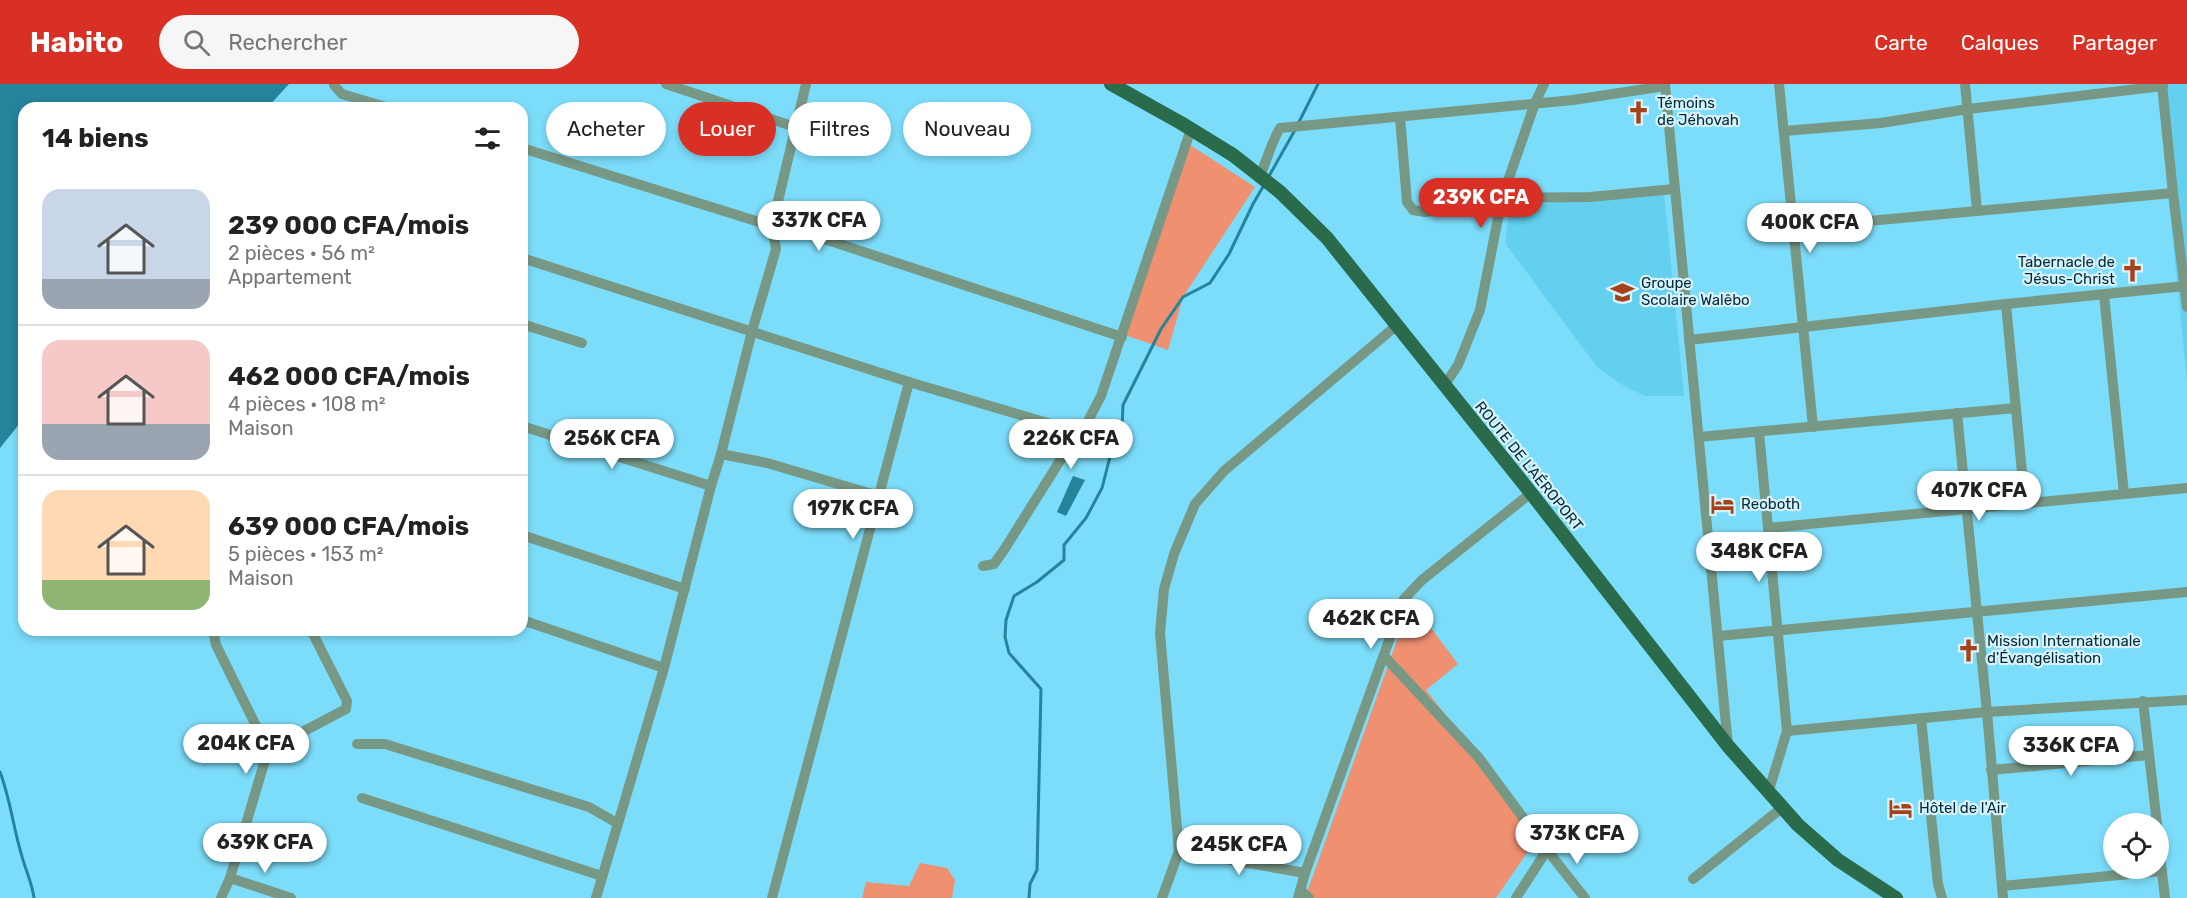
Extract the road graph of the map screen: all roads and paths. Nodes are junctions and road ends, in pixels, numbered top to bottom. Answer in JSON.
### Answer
{"nodes":[{"id":1,"x":666,"y":84,"type":"edge"},
{"id":2,"x":806,"y":84,"type":"edge"},
{"id":3,"x":1111,"y":84,"type":"edge"},
{"id":4,"x":1544,"y":84,"type":"edge"},
{"id":5,"x":1779,"y":84,"type":"edge"},
{"id":6,"x":1965,"y":84,"type":"edge"},
{"id":7,"x":334,"y":85,"type":"edge"},
{"id":8,"x":1665,"y":85,"type":"edge"},
{"id":9,"x":2163,"y":85,"type":"edge"},
{"id":10,"x":369,"y":102,"type":"edge"},
{"id":11,"x":801,"y":102,"type":"edge"},
{"id":12,"x":1535,"y":103,"type":"junction"},
{"id":13,"x":1968,"y":109,"type":"junction"},
{"id":14,"x":1400,"y":117,"type":"junction"},
{"id":15,"x":788,"y":125,"type":"edge"},
{"id":16,"x":1191,"y":129,"type":"junction"},
{"id":17,"x":1784,"y":131,"type":"junction"},
{"id":18,"x":528,"y":150,"type":"edge"},
{"id":19,"x":788,"y":156,"type":"edge"},
{"id":20,"x":1260,"y":176,"type":"junction"},
{"id":21,"x":1675,"y":189,"type":"junction"},
{"id":22,"x":2173,"y":193,"type":"junction"},
{"id":23,"x":1502,"y":198,"type":"junction"},
{"id":24,"x":1977,"y":210,"type":"junction"},
{"id":25,"x":771,"y":226,"type":"junction"},
{"id":26,"x":1793,"y":228,"type":"junction"},
{"id":27,"x":528,"y":260,"type":"edge"},
{"id":28,"x":2185,"y":286,"type":"junction"},
{"id":29,"x":2104,"y":295,"type":"junction"},
{"id":30,"x":2006,"y":304,"type":"junction"},
{"id":31,"x":2187,"y":307,"type":"edge"},
{"id":32,"x":528,"y":326,"type":"edge"},
{"id":33,"x":1396,"y":326,"type":"junction"},
{"id":34,"x":1804,"y":328,"type":"junction"},
{"id":35,"x":752,"y":331,"type":"junction"},
{"id":36,"x":1122,"y":337,"type":"junction"},
{"id":37,"x":1689,"y":340,"type":"junction"},
{"id":38,"x":582,"y":343,"type":"dead end"},
{"id":39,"x":909,"y":382,"type":"junction"},
{"id":40,"x":1444,"y":386,"type":"junction"},
{"id":41,"x":2016,"y":408,"type":"junction"},
{"id":42,"x":1957,"y":413,"type":"junction"},
{"id":43,"x":1813,"y":427,"type":"junction"},
{"id":44,"x":528,"y":428,"type":"edge"},
{"id":45,"x":1078,"y":432,"type":"junction"},
{"id":46,"x":1759,"y":432,"type":"junction"},
{"id":47,"x":1699,"y":438,"type":"junction"},
{"id":48,"x":722,"y":454,"type":"junction"},
{"id":49,"x":711,"y":486,"type":"junction"},
{"id":50,"x":2187,"y":488,"type":"edge"},
{"id":51,"x":1530,"y":492,"type":"junction"},
{"id":52,"x":2124,"y":494,"type":"junction"},
{"id":53,"x":879,"y":496,"type":"junction"},
{"id":54,"x":2025,"y":504,"type":"junction"},
{"id":55,"x":1965,"y":509,"type":"junction"},
{"id":56,"x":1768,"y":528,"type":"junction"},
{"id":57,"x":528,"y":537,"type":"edge"},
{"id":58,"x":983,"y":566,"type":"dead end"},
{"id":59,"x":685,"y":588,"type":"junction"},
{"id":60,"x":2187,"y":592,"type":"edge"},
{"id":61,"x":1975,"y":612,"type":"junction"},
{"id":62,"x":528,"y":622,"type":"edge"},
{"id":63,"x":1778,"y":630,"type":"junction"},
{"id":64,"x":214,"y":636,"type":"edge"},
{"id":65,"x":314,"y":636,"type":"edge"},
{"id":66,"x":1718,"y":636,"type":"junction"},
{"id":67,"x":1384,"y":656,"type":"junction"},
{"id":68,"x":664,"y":668,"type":"junction"},
{"id":69,"x":2187,"y":700,"type":"edge"},
{"id":70,"x":2143,"y":701,"type":"junction"},
{"id":71,"x":1987,"y":712,"type":"junction"},
{"id":72,"x":1920,"y":718,"type":"junction"},
{"id":73,"x":1787,"y":731,"type":"junction"},
{"id":74,"x":357,"y":744,"type":"dead end"},
{"id":75,"x":1728,"y":746,"type":"junction"},
{"id":76,"x":268,"y":750,"type":"junction"},
{"id":77,"x":2149,"y":755,"type":"junction"},
{"id":78,"x":1991,"y":770,"type":"junction"},
{"id":79,"x":1769,"y":790,"type":"junction"},
{"id":80,"x":362,"y":798,"type":"dead end"},
{"id":81,"x":1783,"y":807,"type":"junction"},
{"id":82,"x":2156,"y":813,"type":"edge"},
{"id":83,"x":617,"y":823,"type":"junction"},
{"id":84,"x":1547,"y":850,"type":"junction"},
{"id":85,"x":1179,"y":851,"type":"junction"},
{"id":86,"x":1305,"y":873,"type":"junction"},
{"id":87,"x":602,"y":876,"type":"junction"},
{"id":88,"x":230,"y":878,"type":"junction"},
{"id":89,"x":1692,"y":879,"type":"dead end"},
{"id":90,"x":2103,"y":879,"type":"edge"},
{"id":91,"x":2163,"y":879,"type":"edge"},
{"id":92,"x":2002,"y":892,"type":"edge"},
{"id":93,"x":1299,"y":894,"type":"edge"},
{"id":94,"x":221,"y":898,"type":"edge"},
{"id":95,"x":291,"y":898,"type":"edge"},
{"id":96,"x":596,"y":898,"type":"edge"},
{"id":97,"x":772,"y":898,"type":"edge"},
{"id":98,"x":1162,"y":898,"type":"edge"},
{"id":99,"x":1309,"y":898,"type":"edge"},
{"id":100,"x":1516,"y":898,"type":"edge"},
{"id":101,"x":1585,"y":898,"type":"edge"},
{"id":102,"x":1896,"y":898,"type":"edge"},
{"id":103,"x":1942,"y":898,"type":"edge"},
{"id":104,"x":2165,"y":898,"type":"edge"}],
"edges":[{"from":1,"to":15,"type":"street"},
{"from":2,"to":11,"type":"street"},
{"from":3,"to":16,"type":"main road","name":"ROUTE DE L'AÉROPORT"},
{"from":4,"to":12,"type":"street"},
{"from":5,"to":17,"type":"street"},
{"from":6,"to":13,"type":"street"},
{"from":7,"to":10,"type":"street"},
{"from":8,"to":12,"type":"street"},
{"from":8,"to":21,"type":"street"},
{"from":9,"to":13,"type":"street"},
{"from":9,"to":22,"type":"street"},
{"from":12,"to":14,"type":"street"},
{"from":12,"to":23,"type":"street"},
{"from":13,"to":17,"type":"street"},
{"from":13,"to":24,"type":"street"},
{"from":14,"to":20,"type":"street"},
{"from":14,"to":23,"type":"street"},
{"from":16,"to":20,"type":"main road","name":"ROUTE DE L'AÉROPORT"},
{"from":16,"to":36,"type":"street"},
{"from":17,"to":26,"type":"street"},
{"from":18,"to":25,"type":"street"},
{"from":19,"to":25,"type":"street"},
{"from":20,"to":33,"type":"main road","name":"ROUTE DE L'AÉROPORT"},
{"from":21,"to":23,"type":"street"},
{"from":21,"to":37,"type":"street"},
{"from":22,"to":24,"type":"street"},
{"from":22,"to":28,"type":"street"},
{"from":23,"to":40,"type":"street"},
{"from":24,"to":26,"type":"street"},
{"from":25,"to":35,"type":"street"},
{"from":25,"to":36,"type":"street"},
{"from":26,"to":34,"type":"street"},
{"from":27,"to":35,"type":"street"},
{"from":28,"to":29,"type":"street"},
{"from":28,"to":31,"type":"street"},
{"from":29,"to":30,"type":"street"},
{"from":29,"to":52,"type":"street"},
{"from":30,"to":34,"type":"street"},
{"from":30,"to":41,"type":"street"},
{"from":32,"to":38,"type":"street"},
{"from":33,"to":40,"type":"main road","name":"ROUTE DE L'AÉROPORT"},
{"from":33,"to":85,"type":"street"},
{"from":34,"to":37,"type":"street"},
{"from":34,"to":43,"type":"street"},
{"from":35,"to":39,"type":"street"},
{"from":35,"to":48,"type":"street"},
{"from":36,"to":45,"type":"street"},
{"from":37,"to":47,"type":"street"},
{"from":39,"to":45,"type":"street"},
{"from":39,"to":53,"type":"street"},
{"from":40,"to":51,"type":"main road","name":"ROUTE DE L'AÉROPORT"},
{"from":41,"to":42,"type":"street"},
{"from":41,"to":54,"type":"street"},
{"from":42,"to":43,"type":"street"},
{"from":42,"to":55,"type":"street"},
{"from":43,"to":46,"type":"street"},
{"from":44,"to":49,"type":"street"},
{"from":45,"to":58,"type":"street"},
{"from":46,"to":47,"type":"street"},
{"from":46,"to":56,"type":"street"},
{"from":47,"to":66,"type":"street"},
{"from":48,"to":49,"type":"street"},
{"from":48,"to":53,"type":"street"},
{"from":49,"to":59,"type":"street"},
{"from":50,"to":52,"type":"street"},
{"from":51,"to":67,"type":"street"},
{"from":51,"to":75,"type":"main road","name":"ROUTE DE L'AÉROPORT"},
{"from":52,"to":54,"type":"street"},
{"from":53,"to":97,"type":"street"},
{"from":54,"to":55,"type":"street"},
{"from":55,"to":56,"type":"street"},
{"from":55,"to":61,"type":"street"},
{"from":56,"to":63,"type":"street"},
{"from":57,"to":59,"type":"street"},
{"from":59,"to":68,"type":"street"},
{"from":60,"to":61,"type":"street"},
{"from":61,"to":63,"type":"street"},
{"from":61,"to":71,"type":"street"},
{"from":62,"to":68,"type":"street"},
{"from":63,"to":66,"type":"street"},
{"from":63,"to":73,"type":"street"},
{"from":64,"to":76,"type":"street"},
{"from":65,"to":76,"type":"street"},
{"from":66,"to":75,"type":"street"},
{"from":67,"to":84,"type":"street"},
{"from":67,"to":86,"type":"street"},
{"from":68,"to":83,"type":"street"},
{"from":69,"to":70,"type":"street"},
{"from":70,"to":71,"type":"street"},
{"from":70,"to":77,"type":"street"},
{"from":71,"to":72,"type":"street"},
{"from":71,"to":78,"type":"street"},
{"from":72,"to":73,"type":"street"},
{"from":72,"to":103,"type":"street"},
{"from":73,"to":79,"type":"street"},
{"from":74,"to":83,"type":"street"},
{"from":75,"to":79,"type":"main road","name":"ROUTE DE L'AÉROPORT"},
{"from":76,"to":88,"type":"street"},
{"from":77,"to":78,"type":"street"},
{"from":77,"to":82,"type":"street"},
{"from":78,"to":92,"type":"street"},
{"from":79,"to":81,"type":"main road","name":"ROUTE DE L'AÉROPORT"},
{"from":80,"to":87,"type":"street"},
{"from":81,"to":89,"type":"street"},
{"from":81,"to":102,"type":"main road","name":"ROUTE DE L'AÉROPORT"},
{"from":83,"to":87,"type":"street"},
{"from":84,"to":100,"type":"street"},
{"from":84,"to":101,"type":"street"},
{"from":85,"to":86,"type":"street"},
{"from":85,"to":98,"type":"street"},
{"from":86,"to":93,"type":"street"},
{"from":87,"to":96,"type":"street"},
{"from":88,"to":94,"type":"street"},
{"from":88,"to":95,"type":"street"},
{"from":90,"to":92,"type":"street"},
{"from":91,"to":104,"type":"street"},
{"from":93,"to":99,"type":"street"}]}
